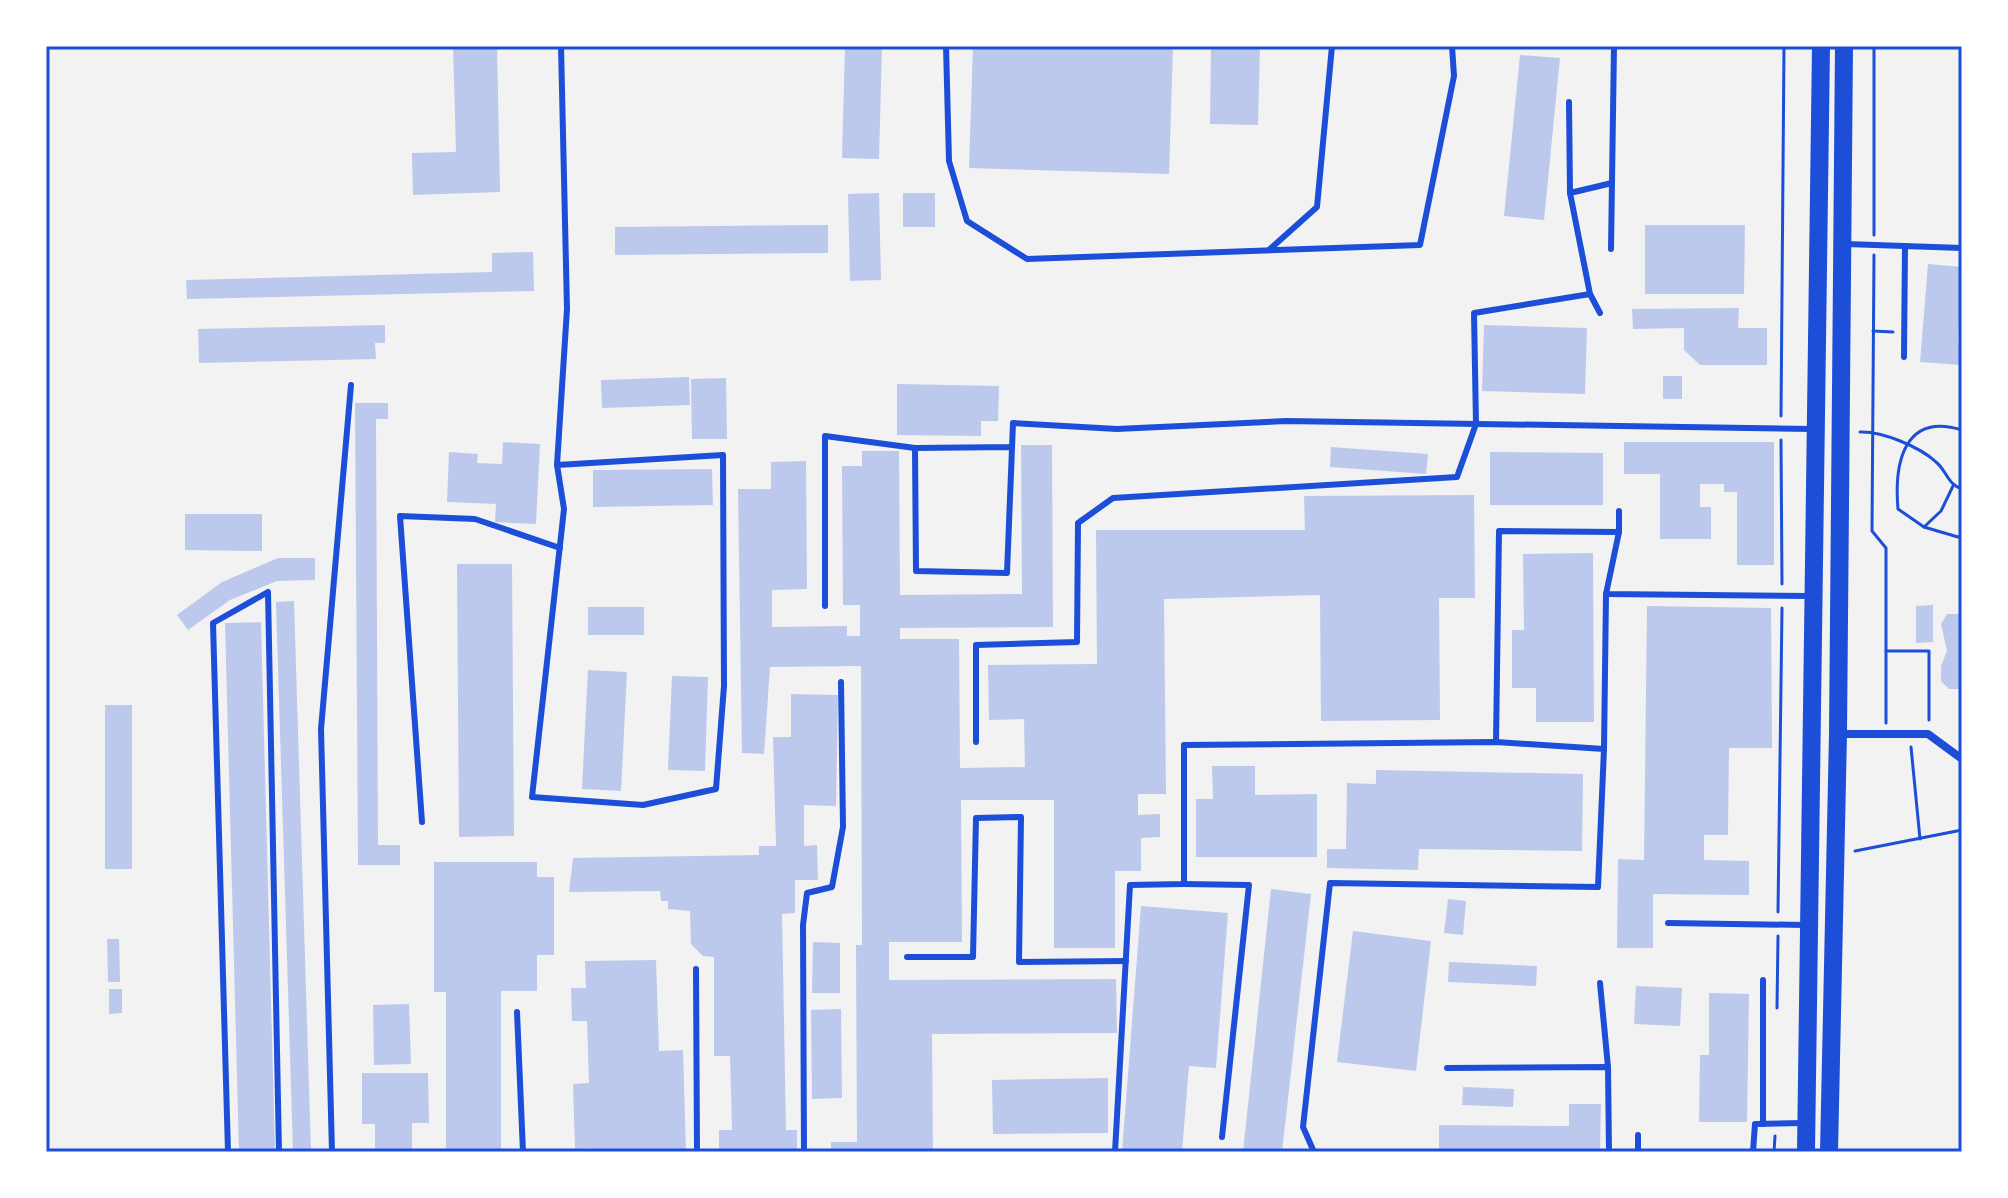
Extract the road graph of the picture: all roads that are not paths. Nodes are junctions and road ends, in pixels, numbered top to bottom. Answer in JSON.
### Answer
{"nodes":[{"id":1,"x":561,"y":46,"type":"edge"},
{"id":2,"x":946,"y":46,"type":"edge"},
{"id":3,"x":1332,"y":46,"type":"edge"},
{"id":4,"x":1452,"y":46,"type":"edge"},
{"id":5,"x":1614,"y":46,"type":"edge"},
{"id":6,"x":1821,"y":46,"type":"edge"},
{"id":7,"x":1844,"y":46,"type":"edge"},
{"id":8,"x":1569,"y":102,"type":"dead end"},
{"id":9,"x":1612,"y":183,"type":"junction"},
{"id":10,"x":1570,"y":193,"type":"junction"},
{"id":11,"x":1842,"y":244,"type":"junction"},
{"id":12,"x":1905,"y":246,"type":"junction"},
{"id":13,"x":1962,"y":248,"type":"edge"},
{"id":14,"x":1270,"y":249,"type":"junction"},
{"id":15,"x":1611,"y":249,"type":"dead end"},
{"id":16,"x":1590,"y":294,"type":"junction"},
{"id":17,"x":1600,"y":313,"type":"dead end"},
{"id":18,"x":1904,"y":357,"type":"dead end"},
{"id":19,"x":351,"y":385,"type":"dead end"},
{"id":20,"x":1476,"y":424,"type":"junction"},
{"id":21,"x":1818,"y":429,"type":"junction"},
{"id":22,"x":1012,"y":447,"type":"junction"},
{"id":23,"x":915,"y":448,"type":"junction"},
{"id":24,"x":557,"y":465,"type":"junction"},
{"id":25,"x":1619,"y":511,"type":"dead end"},
{"id":26,"x":1619,"y":532,"type":"junction"},
{"id":27,"x":560,"y":548,"type":"junction"},
{"id":28,"x":1606,"y":594,"type":"junction"},
{"id":29,"x":1815,"y":596,"type":"junction"},
{"id":30,"x":825,"y":606,"type":"dead end"},
{"id":31,"x":841,"y":682,"type":"dead end"},
{"id":32,"x":1838,"y":734,"type":"junction"},
{"id":33,"x":976,"y":742,"type":"dead end"},
{"id":34,"x":1496,"y":742,"type":"junction"},
{"id":35,"x":1604,"y":749,"type":"junction"},
{"id":36,"x":1962,"y":757,"type":"edge"},
{"id":37,"x":422,"y":822,"type":"dead end"},
{"id":38,"x":1184,"y":884,"type":"junction"},
{"id":39,"x":1668,"y":923,"type":"dead end"},
{"id":40,"x":1810,"y":925,"type":"junction"},
{"id":41,"x":907,"y":957,"type":"dead end"},
{"id":42,"x":1126,"y":961,"type":"junction"},
{"id":43,"x":696,"y":969,"type":"dead end"},
{"id":44,"x":1763,"y":980,"type":"dead end"},
{"id":45,"x":1600,"y":983,"type":"dead end"},
{"id":46,"x":517,"y":1012,"type":"dead end"},
{"id":47,"x":1608,"y":1067,"type":"junction"},
{"id":48,"x":1447,"y":1068,"type":"dead end"},
{"id":49,"x":1807,"y":1123,"type":"junction"},
{"id":50,"x":1763,"y":1124,"type":"junction"},
{"id":51,"x":1638,"y":1135,"type":"dead end"},
{"id":52,"x":1222,"y":1137,"type":"dead end"},
{"id":53,"x":228,"y":1152,"type":"edge"},
{"id":54,"x":279,"y":1152,"type":"edge"},
{"id":55,"x":332,"y":1152,"type":"edge"},
{"id":56,"x":523,"y":1152,"type":"edge"},
{"id":57,"x":697,"y":1152,"type":"edge"},
{"id":58,"x":804,"y":1152,"type":"edge"},
{"id":59,"x":1115,"y":1152,"type":"edge"},
{"id":60,"x":1314,"y":1152,"type":"edge"},
{"id":61,"x":1609,"y":1152,"type":"edge"},
{"id":62,"x":1638,"y":1152,"type":"edge"},
{"id":63,"x":1753,"y":1152,"type":"edge"},
{"id":64,"x":1806,"y":1152,"type":"edge"},
{"id":65,"x":1829,"y":1152,"type":"edge"}],
"edges":[{"from":1,"to":24,"type":"lane"},
{"from":2,"to":14,"type":"lane"},
{"from":3,"to":14,"type":"lane"},
{"from":4,"to":14,"type":"lane"},
{"from":5,"to":9,"type":"lane"},
{"from":6,"to":21,"type":"highway"},
{"from":7,"to":11,"type":"highway"},
{"from":8,"to":10,"type":"lane"},
{"from":9,"to":10,"type":"lane"},
{"from":9,"to":15,"type":"lane"},
{"from":10,"to":16,"type":"lane"},
{"from":11,"to":12,"type":"lane"},
{"from":11,"to":32,"type":"highway"},
{"from":12,"to":13,"type":"lane"},
{"from":12,"to":18,"type":"lane"},
{"from":16,"to":17,"type":"lane"},
{"from":16,"to":20,"type":"lane"},
{"from":19,"to":55,"type":"lane"},
{"from":20,"to":21,"type":"lane"},
{"from":20,"to":22,"type":"lane"},
{"from":20,"to":33,"type":"lane"},
{"from":21,"to":29,"type":"highway"},
{"from":22,"to":23,"type":"lane"},
{"from":22,"to":23,"type":"lane"},
{"from":23,"to":30,"type":"lane"},
{"from":24,"to":27,"type":"lane"},
{"from":24,"to":27,"type":"lane"},
{"from":25,"to":26,"type":"lane"},
{"from":26,"to":28,"type":"lane"},
{"from":26,"to":34,"type":"lane"},
{"from":27,"to":37,"type":"lane"},
{"from":28,"to":29,"type":"lane"},
{"from":28,"to":35,"type":"lane"},
{"from":29,"to":40,"type":"highway"},
{"from":31,"to":58,"type":"lane"},
{"from":32,"to":36,"type":"street"},
{"from":32,"to":65,"type":"highway"},
{"from":34,"to":35,"type":"lane"},
{"from":34,"to":38,"type":"lane"},
{"from":35,"to":60,"type":"lane"},
{"from":38,"to":42,"type":"lane"},
{"from":38,"to":52,"type":"lane"},
{"from":39,"to":40,"type":"lane"},
{"from":40,"to":49,"type":"highway"},
{"from":41,"to":42,"type":"lane"},
{"from":42,"to":59,"type":"lane"},
{"from":43,"to":57,"type":"lane"},
{"from":44,"to":50,"type":"lane"},
{"from":45,"to":47,"type":"lane"},
{"from":46,"to":56,"type":"lane"},
{"from":47,"to":48,"type":"lane"},
{"from":47,"to":61,"type":"lane"},
{"from":49,"to":50,"type":"lane"},
{"from":49,"to":64,"type":"highway"},
{"from":50,"to":63,"type":"lane"},
{"from":51,"to":62,"type":"lane"},
{"from":53,"to":54,"type":"lane"}]}
